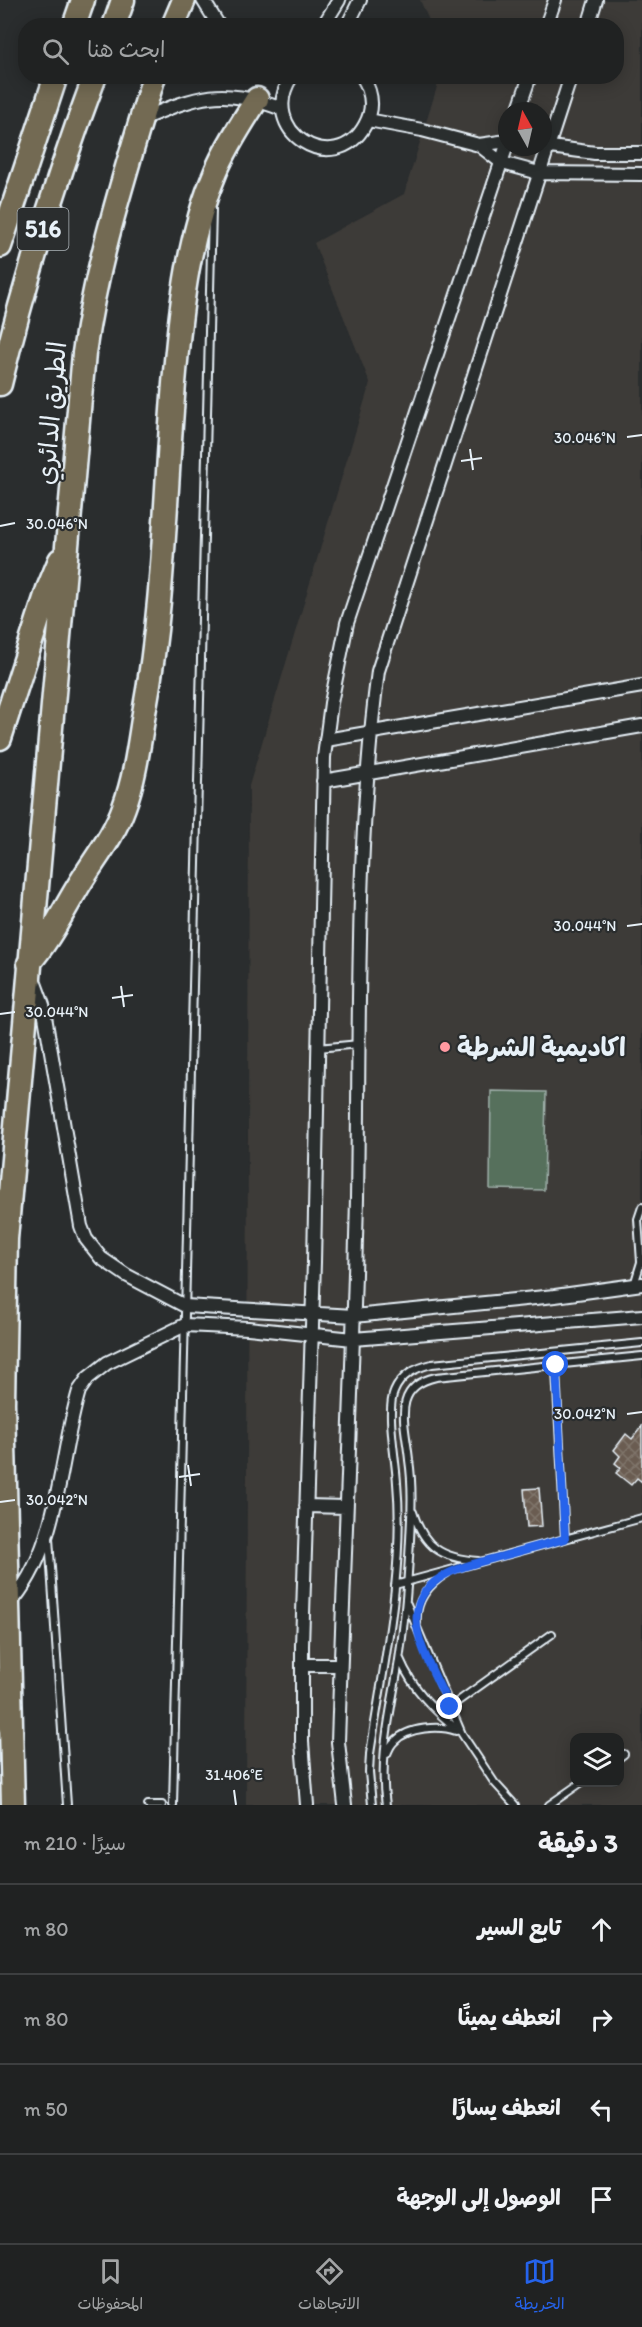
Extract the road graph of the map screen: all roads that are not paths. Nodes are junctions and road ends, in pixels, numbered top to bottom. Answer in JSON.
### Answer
{"nodes":[{"id":1,"x":82,"y":0,"type":"edge"},
{"id":2,"x":123,"y":0,"type":"edge"},
{"id":3,"x":184,"y":0,"type":"edge"},
{"id":4,"x":203,"y":0,"type":"edge"},
{"id":5,"x":339,"y":0,"type":"edge"},
{"id":6,"x":360,"y":0,"type":"edge"},
{"id":7,"x":555,"y":0,"type":"edge"},
{"id":8,"x":596,"y":0,"type":"edge"},
{"id":9,"x":76,"y":18,"type":"edge"},
{"id":10,"x":117,"y":18,"type":"edge"},
{"id":11,"x":176,"y":18,"type":"edge"},
{"id":12,"x":214,"y":18,"type":"edge"},
{"id":13,"x":328,"y":18,"type":"edge"},
{"id":14,"x":351,"y":18,"type":"edge"},
{"id":15,"x":549,"y":18,"type":"edge"},
{"id":16,"x":590,"y":18,"type":"edge"},
{"id":17,"x":53,"y":84,"type":"edge"},
{"id":18,"x":92,"y":84,"type":"edge"},
{"id":19,"x":152,"y":84,"type":"edge"},
{"id":20,"x":288,"y":84,"type":"edge"},
{"id":21,"x":367,"y":84,"type":"edge"},
{"id":22,"x":527,"y":84,"type":"edge"},
{"id":23,"x":568,"y":84,"type":"edge"},
{"id":24,"x":257,"y":99,"type":"junction"},
{"id":25,"x":521,"y":102,"type":"edge"},
{"id":26,"x":282,"y":109,"type":"junction"},
{"id":27,"x":142,"y":119,"type":"junction"},
{"id":28,"x":368,"y":120,"type":"junction"},
{"id":29,"x":552,"y":128,"type":"edge"},
{"id":30,"x":498,"y":144,"type":"edge"},
{"id":31,"x":479,"y":145,"type":"junction"},
{"id":32,"x":552,"y":148,"type":"edge"},
{"id":33,"x":642,"y":153,"type":"edge"},
{"id":34,"x":504,"y":156,"type":"edge"},
{"id":35,"x":543,"y":156,"type":"edge"},
{"id":36,"x":502,"y":163,"type":"junction"},
{"id":37,"x":539,"y":173,"type":"junction"},
{"id":38,"x":642,"y":174,"type":"edge"},
{"id":39,"x":213,"y":178,"type":"junction"},
{"id":40,"x":0,"y":246,"type":"edge"},
{"id":41,"x":0,"y":384,"type":"edge"},
{"id":42,"x":69,"y":537,"type":"junction"},
{"id":43,"x":642,"y":686,"type":"edge"},
{"id":44,"x":642,"y":726,"type":"edge"},
{"id":45,"x":370,"y":734,"type":"junction"},
{"id":46,"x":0,"y":738,"type":"edge"},
{"id":47,"x":326,"y":740,"type":"junction"},
{"id":48,"x":367,"y":775,"type":"junction"},
{"id":49,"x":322,"y":781,"type":"junction"},
{"id":50,"x":29,"y":964,"type":"junction"},
{"id":51,"x":359,"y":1044,"type":"junction"},
{"id":52,"x":318,"y":1048,"type":"junction"},
{"id":53,"x":642,"y":1207,"type":"edge"},
{"id":54,"x":641,"y":1242,"type":"edge"},
{"id":55,"x":638,"y":1285,"type":"edge"},
{"id":56,"x":185,"y":1306,"type":"junction"},
{"id":57,"x":312,"y":1312,"type":"junction"},
{"id":58,"x":354,"y":1316,"type":"junction"},
{"id":59,"x":642,"y":1316,"type":"edge"},
{"id":60,"x":185,"y":1325,"type":"junction"},
{"id":61,"x":311,"y":1334,"type":"junction"},
{"id":62,"x":353,"y":1339,"type":"junction"},
{"id":63,"x":642,"y":1343,"type":"edge"},
{"id":64,"x":555,"y":1352,"type":"junction"},
{"id":65,"x":642,"y":1356,"type":"edge"},
{"id":66,"x":556,"y":1365,"type":"junction"},
{"id":67,"x":411,"y":1505,"type":"junction"},
{"id":68,"x":306,"y":1506,"type":"junction"},
{"id":69,"x":346,"y":1508,"type":"junction"},
{"id":70,"x":642,"y":1518,"type":"edge"},
{"id":71,"x":48,"y":1529,"type":"junction"},
{"id":72,"x":565,"y":1539,"type":"junction"},
{"id":73,"x":484,"y":1561,"type":"junction"},
{"id":74,"x":452,"y":1570,"type":"junction"},
{"id":75,"x":407,"y":1582,"type":"junction"},
{"id":76,"x":395,"y":1585,"type":"junction"},
{"id":77,"x":406,"y":1600,"type":"junction"},
{"id":78,"x":7,"y":1607,"type":"junction"},
{"id":79,"x":417,"y":1629,"type":"junction"},
{"id":80,"x":552,"y":1634,"type":"dead end"},
{"id":81,"x":400,"y":1658,"type":"junction"},
{"id":82,"x":302,"y":1665,"type":"junction"},
{"id":83,"x":340,"y":1665,"type":"junction"},
{"id":84,"x":450,"y":1707,"type":"junction"},
{"id":85,"x":462,"y":1734,"type":"junction"},
{"id":86,"x":385,"y":1760,"type":"junction"},
{"id":87,"x":575,"y":1787,"type":"edge"},
{"id":88,"x":13,"y":1805,"type":"edge"},
{"id":89,"x":67,"y":1805,"type":"edge"},
{"id":90,"x":148,"y":1805,"type":"edge"},
{"id":91,"x":162,"y":1805,"type":"edge"},
{"id":92,"x":173,"y":1805,"type":"edge"},
{"id":93,"x":307,"y":1805,"type":"edge"},
{"id":94,"x":345,"y":1805,"type":"edge"},
{"id":95,"x":372,"y":1805,"type":"edge"},
{"id":96,"x":386,"y":1805,"type":"edge"},
{"id":97,"x":515,"y":1805,"type":"edge"},
{"id":98,"x":549,"y":1805,"type":"edge"}],
"edges":[{"from":1,"to":9,"type":"highway"},
{"from":2,"to":10,"type":"highway"},
{"from":3,"to":11,"type":"highway"},
{"from":4,"to":12,"type":"street"},
{"from":5,"to":13,"type":"street"},
{"from":6,"to":14,"type":"street"},
{"from":7,"to":15,"type":"street"},
{"from":8,"to":16,"type":"street"},
{"from":17,"to":40,"type":"highway","number":"516"},
{"from":18,"to":41,"type":"highway","name":"الطريق الدائري","number":"516"},
{"from":19,"to":27,"type":"highway","name":"الطريق الدائري","number":"516"},
{"from":20,"to":26,"type":"street"},
{"from":21,"to":28,"type":"street"},
{"from":22,"to":25,"type":"street"},
{"from":23,"to":29,"type":"street"},
{"from":24,"to":26,"type":"street"},
{"from":24,"to":27,"type":"street"},
{"from":24,"to":39,"type":"highway"},
{"from":26,"to":28,"type":"street"},
{"from":27,"to":42,"type":"highway","name":"الطريق الدائري","number":"516"},
{"from":28,"to":31,"type":"street"},
{"from":30,"to":31,"type":"street"},
{"from":31,"to":36,"type":"street"},
{"from":32,"to":33,"type":"street"},
{"from":34,"to":36,"type":"street"},
{"from":35,"to":37,"type":"street"},
{"from":36,"to":37,"type":"street"},
{"from":36,"to":47,"type":"street"},
{"from":37,"to":38,"type":"street"},
{"from":37,"to":45,"type":"street"},
{"from":39,"to":50,"type":"highway"},
{"from":39,"to":56,"type":"lane"},
{"from":42,"to":46,"type":"highway","number":"516"},
{"from":42,"to":50,"type":"highway","name":"الطريق الدائري","number":"516"},
{"from":43,"to":45,"type":"street"},
{"from":44,"to":48,"type":"street"},
{"from":45,"to":47,"type":"street"},
{"from":45,"to":48,"type":"street"},
{"from":47,"to":49,"type":"street"},
{"from":48,"to":49,"type":"street"},
{"from":48,"to":51,"type":"street"},
{"from":49,"to":52,"type":"street"},
{"from":50,"to":56,"type":"street"},
{"from":50,"to":78,"type":"highway","name":"الطريق الدائري","number":"516"},
{"from":51,"to":52,"type":"lane"},
{"from":51,"to":58,"type":"street"},
{"from":52,"to":57,"type":"street"},
{"from":53,"to":54,"type":"lane"},
{"from":54,"to":55,"type":"lane"},
{"from":55,"to":58,"type":"street"},
{"from":56,"to":57,"type":"street"},
{"from":56,"to":60,"type":"lane"},
{"from":57,"to":58,"type":"street"},
{"from":57,"to":61,"type":"street"},
{"from":58,"to":62,"type":"street"},
{"from":59,"to":62,"type":"street"},
{"from":60,"to":61,"type":"street"},
{"from":60,"to":71,"type":"street"},
{"from":60,"to":92,"type":"lane"},
{"from":61,"to":62,"type":"street"},
{"from":61,"to":68,"type":"street"},
{"from":62,"to":69,"type":"street"},
{"from":63,"to":64,"type":"lane"},
{"from":64,"to":66,"type":"lane"},
{"from":64,"to":76,"type":"lane"},
{"from":65,"to":66,"type":"lane"},
{"from":66,"to":67,"type":"lane"},
{"from":66,"to":72,"type":"lane"},
{"from":67,"to":73,"type":"lane"},
{"from":67,"to":75,"type":"lane"},
{"from":68,"to":69,"type":"street"},
{"from":68,"to":82,"type":"street"},
{"from":69,"to":83,"type":"street"},
{"from":70,"to":72,"type":"lane"},
{"from":71,"to":78,"type":"street"},
{"from":71,"to":89,"type":"lane"},
{"from":72,"to":73,"type":"lane"},
{"from":73,"to":74,"type":"lane"},
{"from":74,"to":75,"type":"lane"},
{"from":74,"to":79,"type":"lane"},
{"from":75,"to":76,"type":"lane"},
{"from":75,"to":77,"type":"lane"},
{"from":76,"to":95,"type":"lane"},
{"from":77,"to":79,"type":"lane"},
{"from":77,"to":81,"type":"lane"},
{"from":78,"to":88,"type":"highway","name":"الطريق الدائري","number":"516"},
{"from":79,"to":84,"type":"lane"},
{"from":80,"to":84,"type":"lane"},
{"from":81,"to":85,"type":"lane"},
{"from":81,"to":86,"type":"lane"},
{"from":82,"to":83,"type":"street"},
{"from":82,"to":93,"type":"street"},
{"from":83,"to":94,"type":"street"},
{"from":84,"to":85,"type":"lane"},
{"from":85,"to":86,"type":"lane"},
{"from":85,"to":97,"type":"lane"},
{"from":86,"to":96,"type":"lane"},
{"from":87,"to":98,"type":"lane"},
{"from":90,"to":91,"type":"lane"}]}
